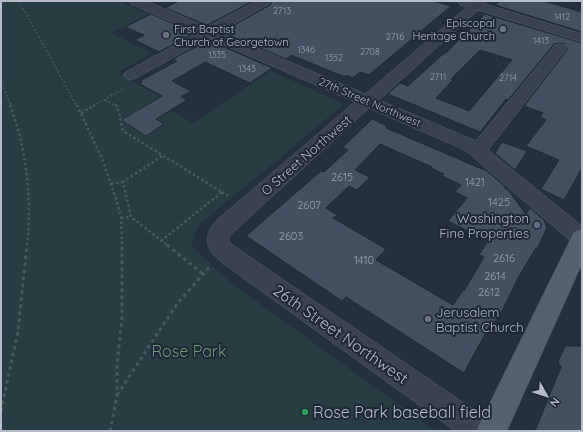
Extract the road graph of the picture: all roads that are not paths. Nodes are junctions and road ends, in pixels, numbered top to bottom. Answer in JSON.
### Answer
{"nodes":[{"id":1,"x":135,"y":1,"type":"edge"},
{"id":2,"x":266,"y":1,"type":"edge"},
{"id":3,"x":472,"y":3,"type":"edge"},
{"id":4,"x":209,"y":32,"type":"junction"},
{"id":5,"x":582,"y":38,"type":"edge"},
{"id":6,"x":560,"y":48,"type":"dead end"},
{"id":7,"x":130,"y":81,"type":"road end"},
{"id":8,"x":368,"y":101,"type":"junction"},
{"id":9,"x":478,"y":151,"type":"junction"},
{"id":10,"x":221,"y":230,"type":"joint"},
{"id":11,"x":582,"y":238,"type":"edge"},
{"id":12,"x":480,"y":431,"type":"edge"},
{"id":13,"x":491,"y":431,"type":"edge"}],
"edges":[{"from":1,"to":4,"type":"street","name":"27th Street Northwest"},
{"from":2,"to":4,"type":"street"},
{"from":3,"to":5,"type":"street"},
{"from":3,"to":8,"type":"street","name":"O Street Northwest"},
{"from":4,"to":7,"type":"street"},
{"from":4,"to":8,"type":"street","name":"27th Street Northwest"},
{"from":6,"to":9,"type":"street"},
{"from":8,"to":9,"type":"street","name":"27th Street Northwest"},
{"from":8,"to":10,"type":"street","name":"O Street Northwest"},
{"from":9,"to":11,"type":"street","name":"27th Street Northwest"},
{"from":10,"to":12,"type":"street","name":"26th Street Northwest"},
{"from":11,"to":13,"type":"main road"}]}
